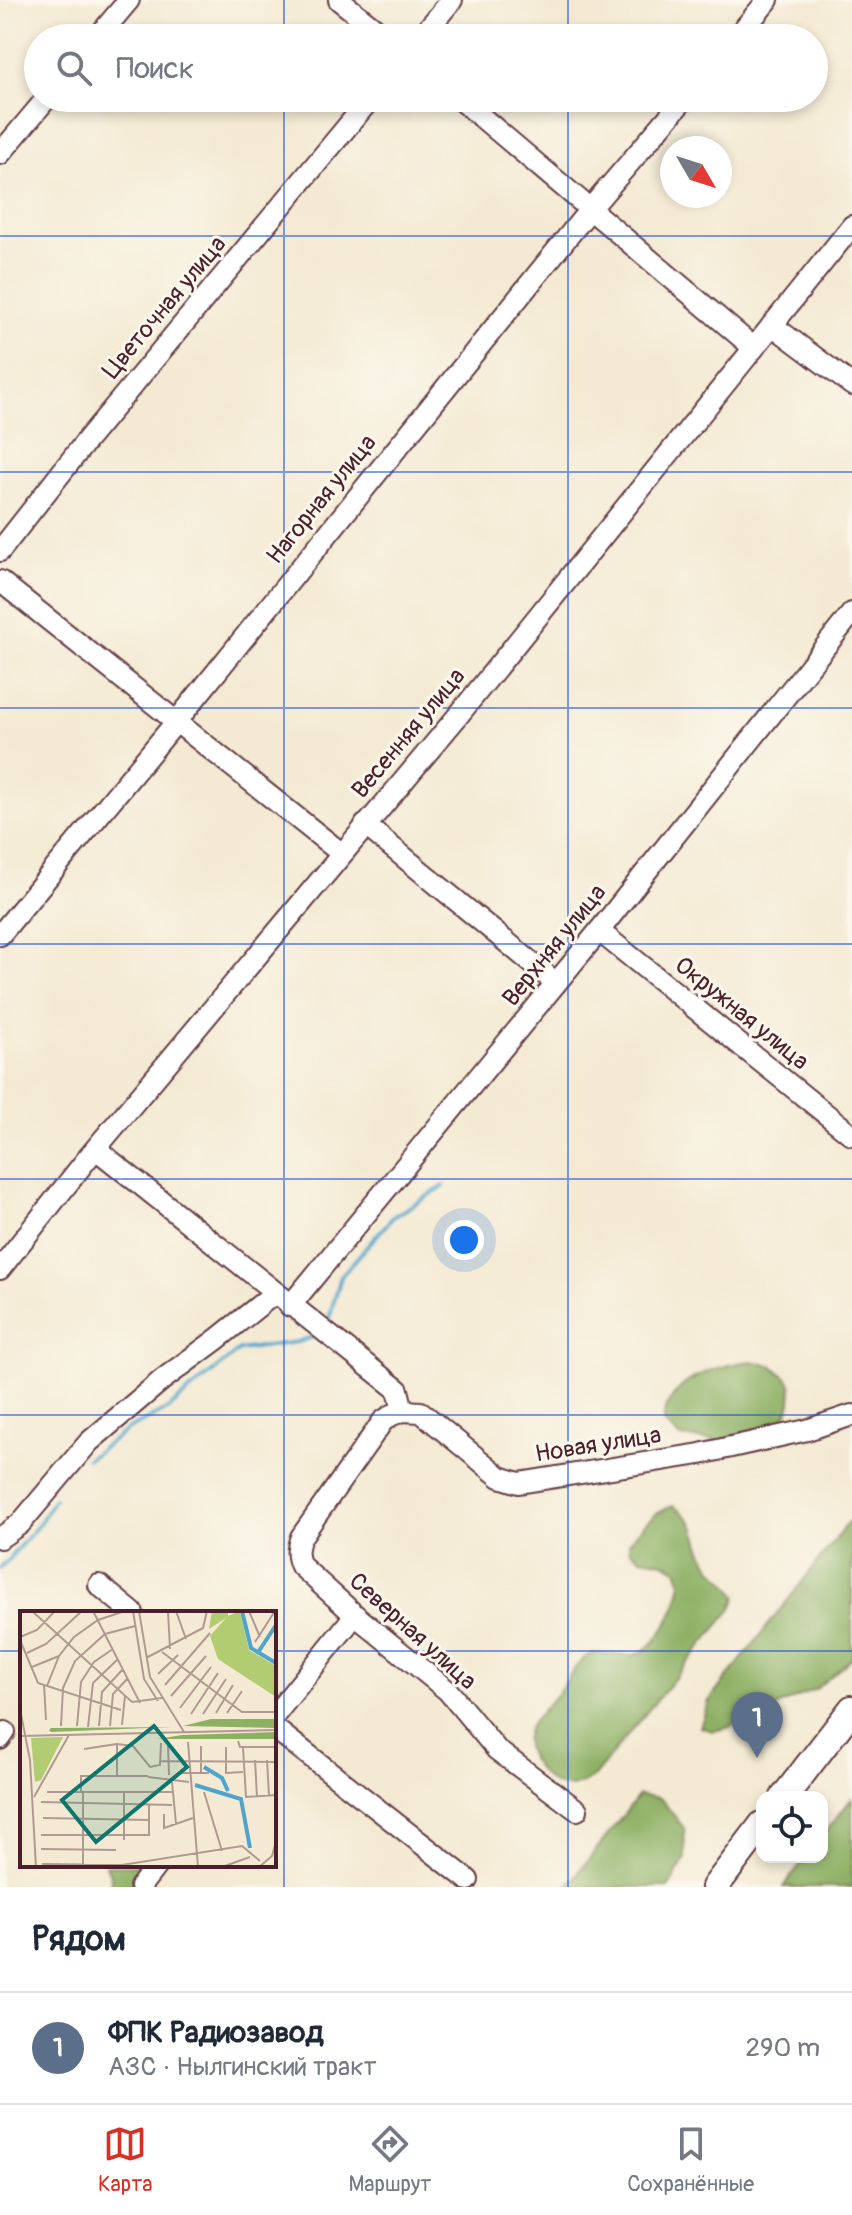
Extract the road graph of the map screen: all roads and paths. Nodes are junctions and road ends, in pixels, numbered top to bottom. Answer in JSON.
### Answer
{"nodes":[{"id":1,"x":129,"y":0,"type":"edge"},
{"id":2,"x":339,"y":0,"type":"edge"},
{"id":3,"x":452,"y":0,"type":"edge"},
{"id":4,"x":768,"y":0,"type":"edge"},
{"id":5,"x":109,"y":24,"type":"edge"},
{"id":6,"x":369,"y":24,"type":"edge"},
{"id":7,"x":432,"y":24,"type":"edge"},
{"id":8,"x":748,"y":24,"type":"edge"},
{"id":9,"x":35,"y":112,"type":"edge"},
{"id":10,"x":359,"y":112,"type":"edge"},
{"id":11,"x":476,"y":112,"type":"edge"},
{"id":12,"x":673,"y":112,"type":"edge"},
{"id":13,"x":0,"y":154,"type":"edge"},
{"id":14,"x":591,"y":208,"type":"junction"},
{"id":15,"x":852,"y":226,"type":"edge"},
{"id":16,"x":772,"y":325,"type":"junction"},
{"id":17,"x":754,"y":348,"type":"junction"},
{"id":18,"x":852,"y":385,"type":"edge"},
{"id":19,"x":0,"y":551,"type":"edge"},
{"id":20,"x":0,"y":581,"type":"edge"},
{"id":21,"x":852,"y":613,"type":"edge"},
{"id":22,"x":176,"y":722,"type":"junction"},
{"id":23,"x":365,"y":825,"type":"junction"},
{"id":24,"x":341,"y":853,"type":"junction"},
{"id":25,"x":599,"y":931,"type":"junction"},
{"id":26,"x":0,"y":935,"type":"edge"},
{"id":27,"x":556,"y":983,"type":"junction"},
{"id":28,"x":852,"y":1135,"type":"edge"},
{"id":29,"x":96,"y":1149,"type":"junction"},
{"id":30,"x":0,"y":1269,"type":"edge"},
{"id":31,"x":282,"y":1299,"type":"junction"},
{"id":32,"x":403,"y":1411,"type":"junction"},
{"id":33,"x":852,"y":1415,"type":"edge"},
{"id":34,"x":0,"y":1538,"type":"edge"},
{"id":35,"x":99,"y":1585,"type":"dead end"},
{"id":36,"x":131,"y":1611,"type":"edge"},
{"id":37,"x":355,"y":1615,"type":"junction"},
{"id":38,"x":852,"y":1709,"type":"edge"},
{"id":39,"x":276,"y":1714,"type":"edge"},
{"id":40,"x":276,"y":1730,"type":"edge"},
{"id":41,"x":789,"y":1791,"type":"edge"},
{"id":42,"x":577,"y":1810,"type":"dead end"},
{"id":43,"x":756,"y":1833,"type":"edge"},
{"id":44,"x":155,"y":1867,"type":"edge"},
{"id":45,"x":468,"y":1880,"type":"dead end"},
{"id":46,"x":140,"y":1887,"type":"edge"},
{"id":47,"x":715,"y":1887,"type":"edge"}],
"edges":[{"from":1,"to":5,"type":"street"},
{"from":2,"to":6,"type":"street"},
{"from":3,"to":7,"type":"street"},
{"from":4,"to":8,"type":"street"},
{"from":9,"to":13,"type":"street"},
{"from":10,"to":19,"type":"street","name":"Цветочная улица"},
{"from":11,"to":14,"type":"street"},
{"from":12,"to":14,"type":"street","name":"Нагорная улица"},
{"from":14,"to":17,"type":"street"},
{"from":14,"to":22,"type":"street","name":"Нагорная улица"},
{"from":15,"to":16,"type":"street","name":"Весенняя улица"},
{"from":16,"to":17,"type":"street","name":"Весенняя улица"},
{"from":16,"to":18,"type":"street"},
{"from":17,"to":23,"type":"street","name":"Весенняя улица"},
{"from":20,"to":22,"type":"street"},
{"from":21,"to":25,"type":"street","name":"Верхняя улица"},
{"from":22,"to":24,"type":"street"},
{"from":22,"to":26,"type":"street","name":"Нагорная улица"},
{"from":23,"to":24,"type":"street","name":"Весенняя улица"},
{"from":23,"to":27,"type":"street"},
{"from":24,"to":29,"type":"street","name":"Весенняя улица"},
{"from":25,"to":27,"type":"street","name":"Верхняя улица"},
{"from":25,"to":28,"type":"street","name":"Окружная улица"},
{"from":27,"to":31,"type":"street","name":"Верхняя улица"},
{"from":29,"to":30,"type":"street","name":"Весенняя улица"},
{"from":29,"to":31,"type":"street"},
{"from":31,"to":32,"type":"street"},
{"from":31,"to":34,"type":"street","name":"Верхняя улица"},
{"from":32,"to":33,"type":"street","name":"Новая улица"},
{"from":32,"to":37,"type":"street","name":"Северная улица"},
{"from":35,"to":36,"type":"street"},
{"from":37,"to":39,"type":"street"},
{"from":37,"to":42,"type":"street","name":"Северная улица"},
{"from":38,"to":41,"type":"main road"},
{"from":40,"to":45,"type":"street"},
{"from":43,"to":47,"type":"main road"},
{"from":44,"to":46,"type":"street"}]}
